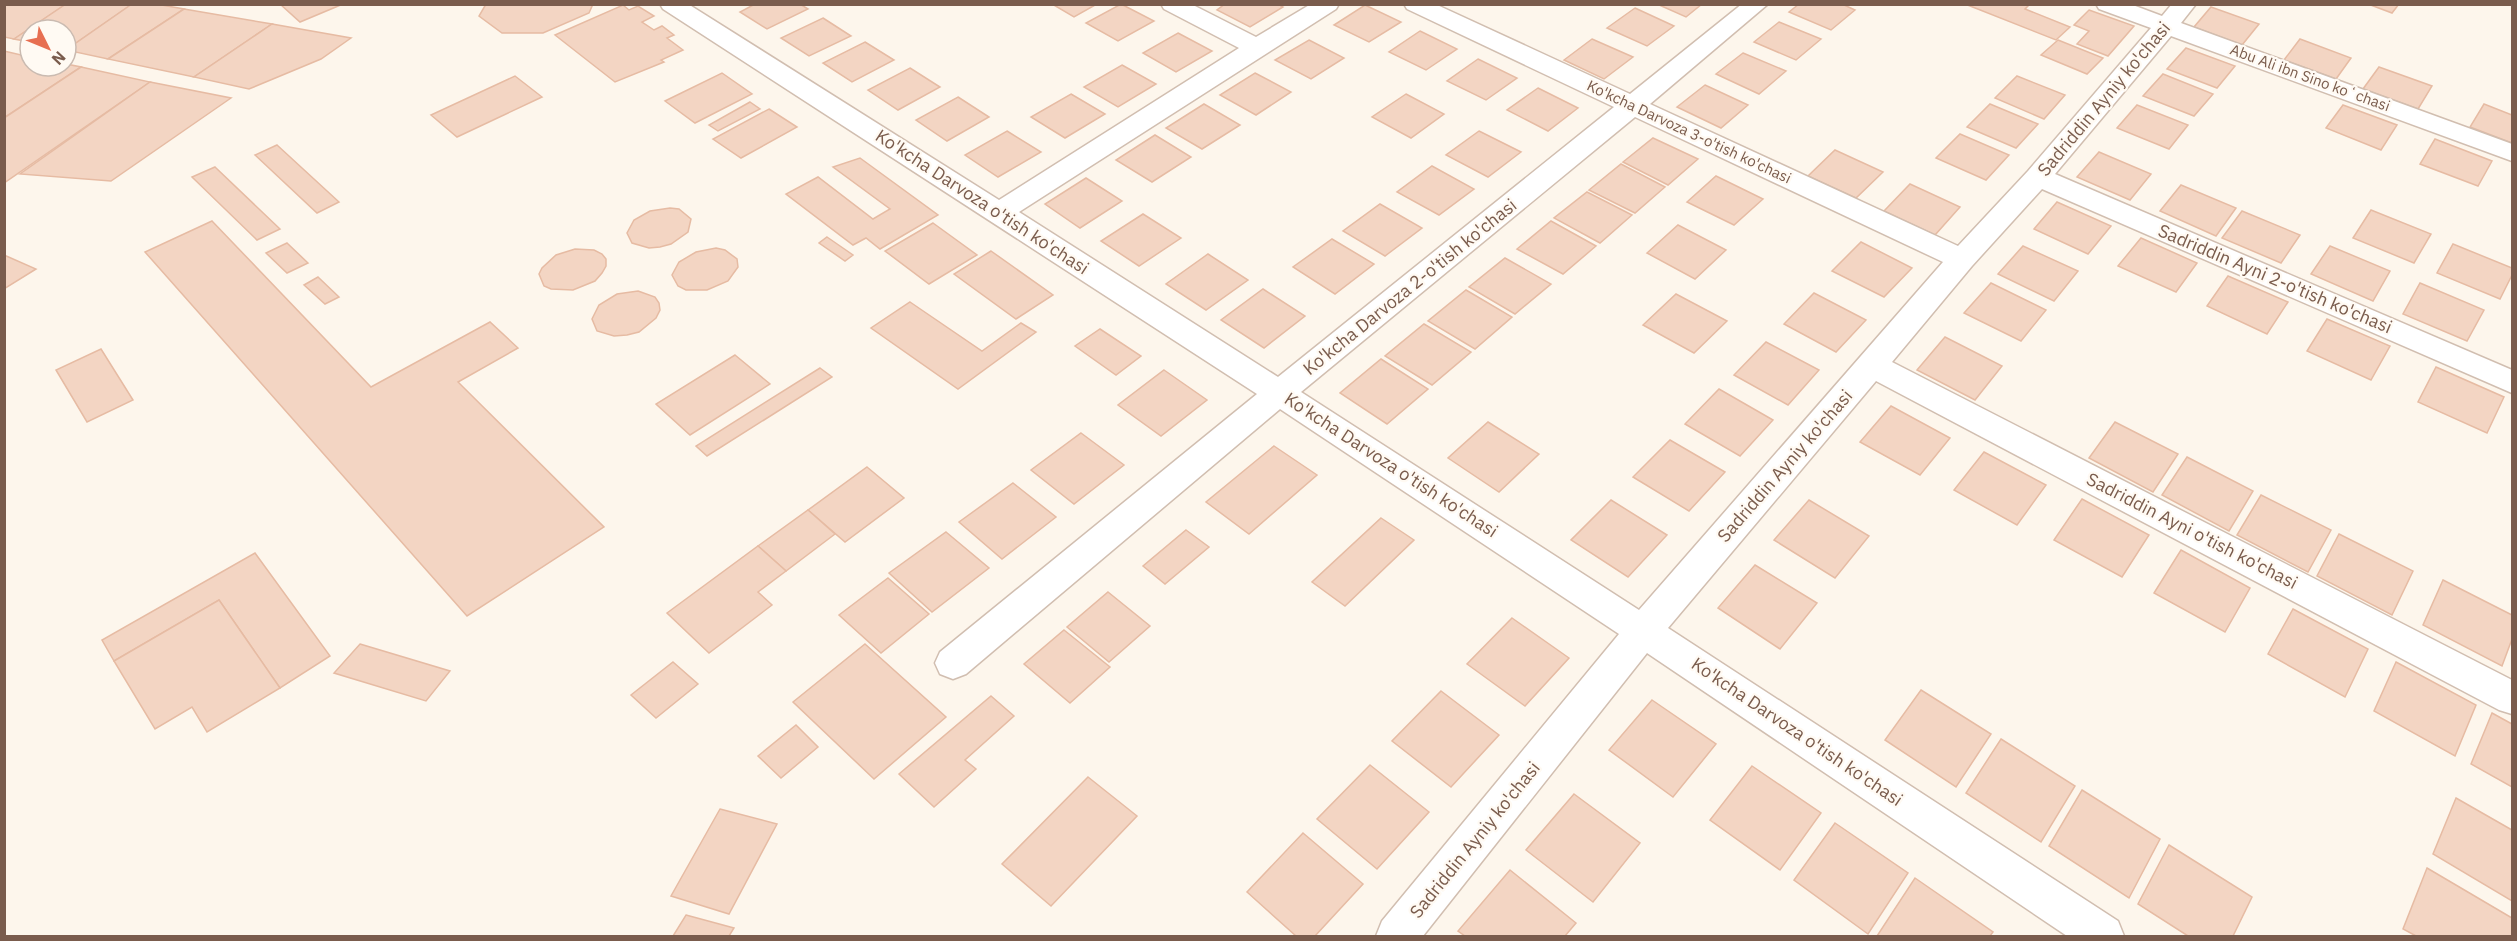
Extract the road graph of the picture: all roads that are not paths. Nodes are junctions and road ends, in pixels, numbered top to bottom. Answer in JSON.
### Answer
{"nodes":[{"id":1,"x":671,"y":4,"type":"edge"},
{"id":2,"x":1172,"y":4,"type":"edge"},
{"id":3,"x":1328,"y":4,"type":"edge"},
{"id":4,"x":1415,"y":4,"type":"edge"},
{"id":5,"x":1757,"y":4,"type":"edge"},
{"id":6,"x":2107,"y":4,"type":"edge"},
{"id":7,"x":2175,"y":15,"type":"edge"},
{"id":8,"x":1257,"y":47,"type":"junction"},
{"id":9,"x":1632,"y":106,"type":"junction"},
{"id":10,"x":2512,"y":153,"type":"edge"},
{"id":11,"x":2038,"y":177,"type":"junction"},
{"id":12,"x":998,"y":213,"type":"junction"},
{"id":13,"x":1962,"y":259,"type":"junction"},
{"id":14,"x":1872,"y":364,"type":"junction"},
{"id":15,"x":2512,"y":382,"type":"edge"},
{"id":16,"x":1280,"y":392,"type":"junction"},
{"id":17,"x":1644,"y":630,"type":"junction"},
{"id":18,"x":953,"y":663,"type":"dead end"},
{"id":19,"x":2512,"y":698,"type":"edge"},
{"id":20,"x":1397,"y":936,"type":"edge"},
{"id":21,"x":2103,"y":936,"type":"edge"}],
"edges":[{"from":1,"to":12,"type":"street","name":"Ko'kcha Darvoza o'tish ko'chasi"},
{"from":2,"to":8,"type":"street"},
{"from":3,"to":8,"type":"street"},
{"from":4,"to":9,"type":"street","name":"Ko'kcha Darvoza 3-o'tish ko'chasi"},
{"from":5,"to":9,"type":"street","name":"Ko'kcha Darvoza 2-o'tish ko'chasi"},
{"from":6,"to":7,"type":"street","name":"Abu Ali ibn Sino koʻchasi"},
{"from":7,"to":10,"type":"street","name":"Abu Ali ibn Sino koʻchasi"},
{"from":7,"to":11,"type":"street","name":"Sadriddin Ayniy ko'chasi"},
{"from":8,"to":12,"type":"street"},
{"from":9,"to":13,"type":"street","name":"Ko'kcha Darvoza 3-o'tish ko'chasi"},
{"from":9,"to":16,"type":"street","name":"Ko'kcha Darvoza 2-o'tish ko'chasi"},
{"from":11,"to":13,"type":"street","name":"Sadriddin Ayniy ko'chasi"},
{"from":11,"to":15,"type":"street","name":"Sadriddin Ayni 2-o'tish ko'chasi"},
{"from":12,"to":16,"type":"street","name":"Ko'kcha Darvoza o'tish ko'chasi"},
{"from":13,"to":14,"type":"street","name":"Sadriddin Ayniy ko'chasi"},
{"from":14,"to":17,"type":"street","name":"Sadriddin Ayniy ko'chasi"},
{"from":14,"to":19,"type":"street","name":"Sadriddin Ayni o'tish ko'chasi"},
{"from":16,"to":17,"type":"street","name":"Ko'kcha Darvoza o'tish ko'chasi"},
{"from":16,"to":18,"type":"street","name":"Ko'kcha Darvoza 2-o'tish ko'chasi"},
{"from":17,"to":20,"type":"street","name":"Sadriddin Ayniy ko'chasi"},
{"from":17,"to":21,"type":"street","name":"Ko'kcha Darvoza o'tish ko'chasi"}]}
